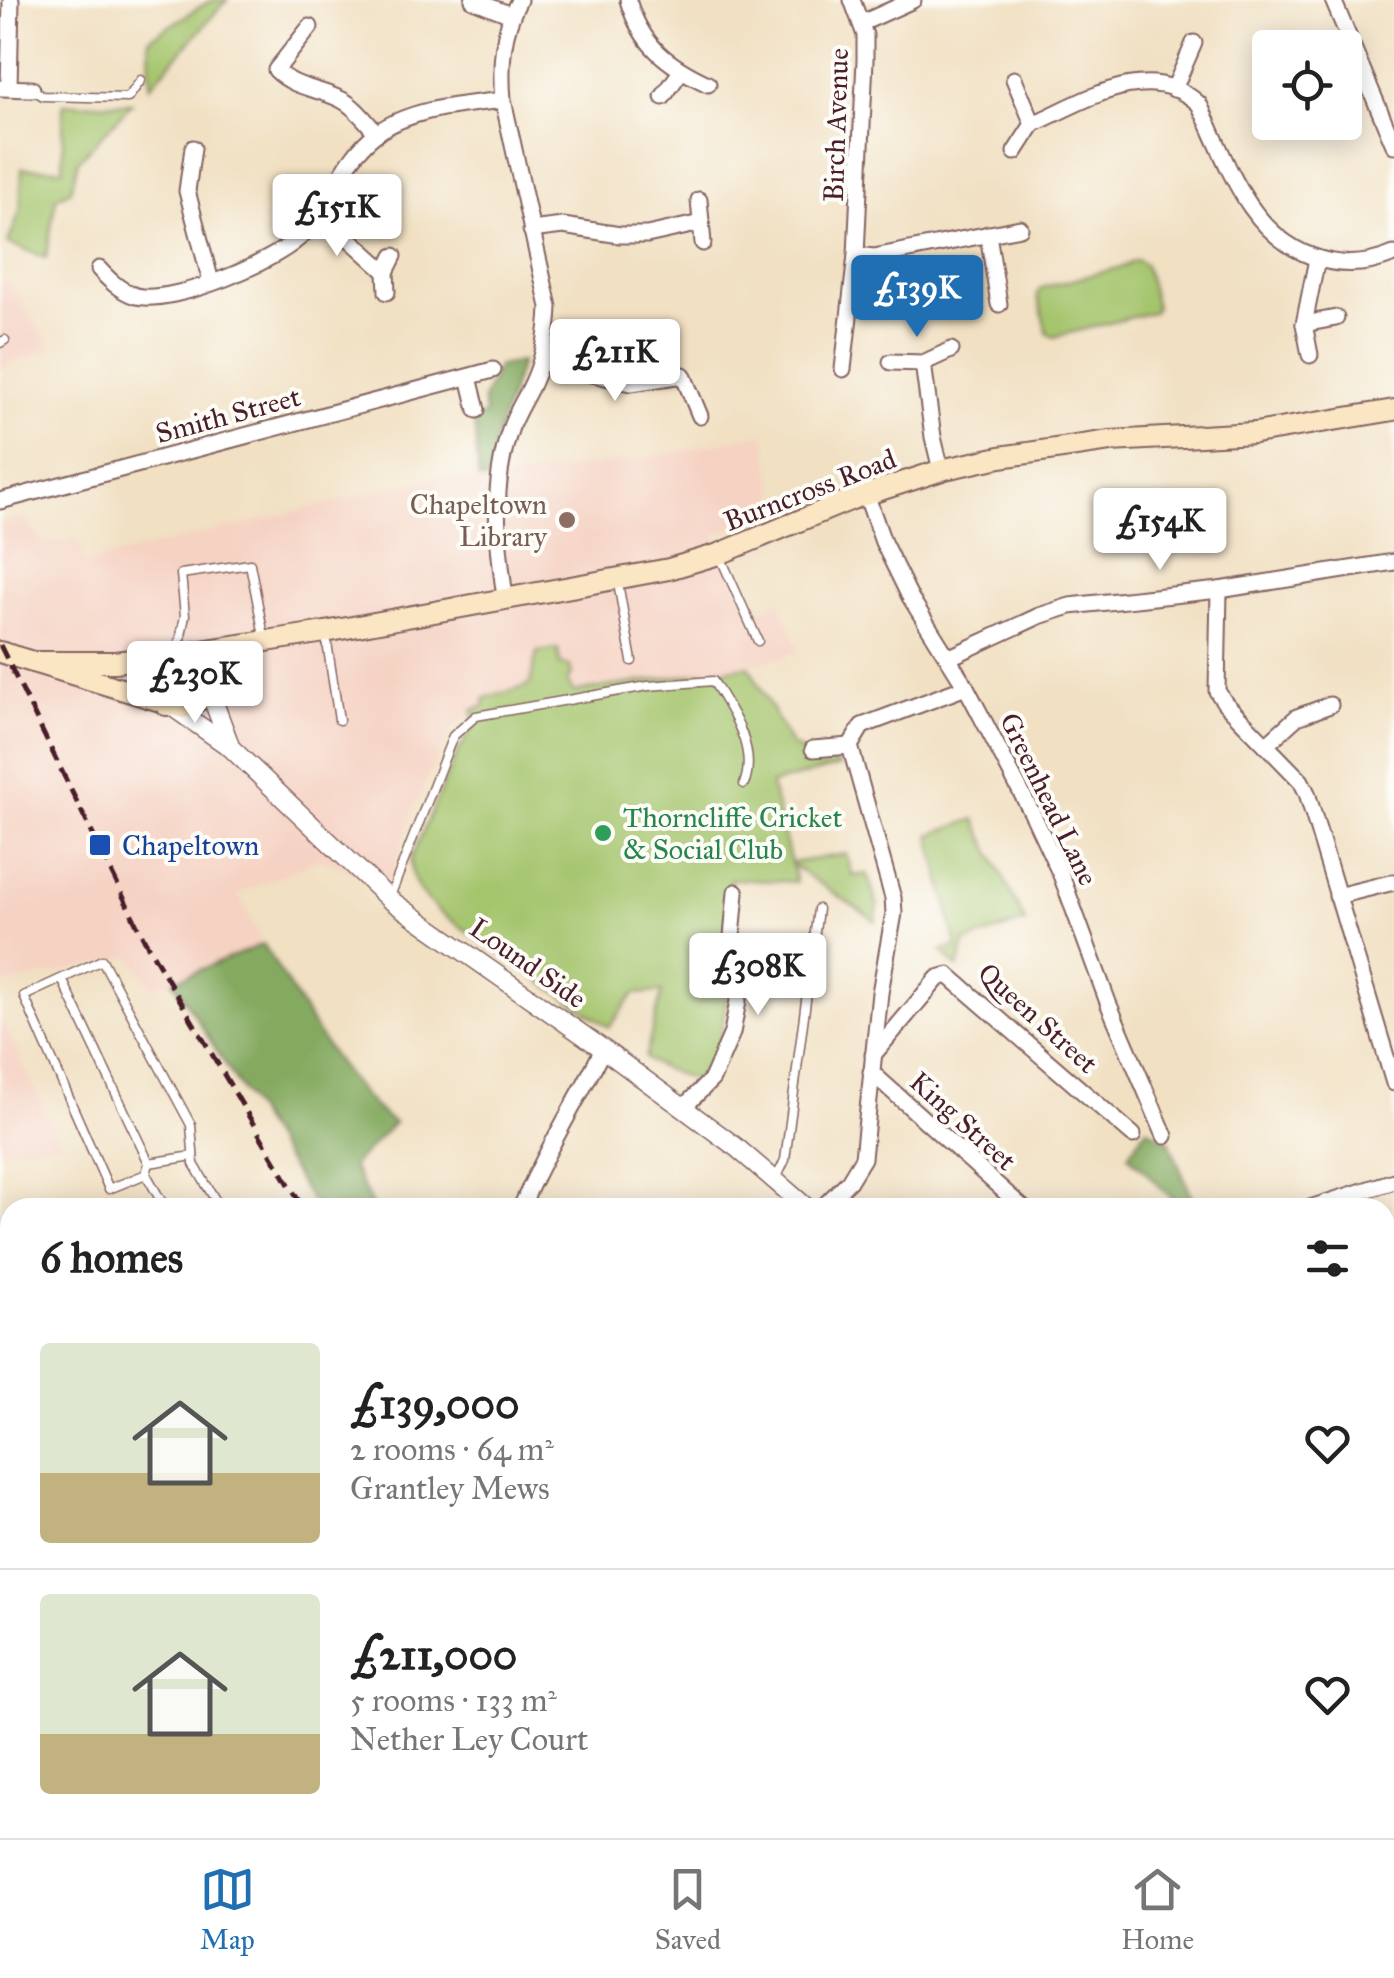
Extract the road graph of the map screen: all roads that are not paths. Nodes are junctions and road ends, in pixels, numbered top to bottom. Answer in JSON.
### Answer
{"nodes":[{"id":1,"x":10,"y":0,"type":"edge"},
{"id":2,"x":473,"y":0,"type":"edge"},
{"id":3,"x":628,"y":0,"type":"edge"},
{"id":4,"x":852,"y":0,"type":"edge"},
{"id":5,"x":914,"y":0,"type":"edge"},
{"id":6,"x":1333,"y":0,"type":"edge"},
{"id":7,"x":515,"y":7,"type":"edge"},
{"id":8,"x":862,"y":23,"type":"junction"},
{"id":9,"x":310,"y":28,"type":"dead end"},
{"id":10,"x":1194,"y":42,"type":"dead end"},
{"id":11,"x":681,"y":71,"type":"junction"},
{"id":12,"x":1014,"y":79,"type":"dead end"},
{"id":13,"x":141,"y":80,"type":"dead end"},
{"id":14,"x":708,"y":84,"type":"dead end"},
{"id":15,"x":4,"y":88,"type":"edge"},
{"id":16,"x":32,"y":88,"type":"joint"},
{"id":17,"x":1174,"y":89,"type":"junction"},
{"id":18,"x":663,"y":97,"type":"dead end"},
{"id":19,"x":503,"y":100,"type":"junction"},
{"id":20,"x":1389,"y":120,"type":"edge"},
{"id":21,"x":1033,"y":124,"type":"junction"},
{"id":22,"x":377,"y":133,"type":"junction"},
{"id":23,"x":1394,"y":146,"type":"edge"},
{"id":24,"x":192,"y":148,"type":"dead end"},
{"id":25,"x":1015,"y":152,"type":"dead end"},
{"id":26,"x":699,"y":200,"type":"dead end"},
{"id":27,"x":319,"y":212,"type":"junction"},
{"id":28,"x":701,"y":223,"type":"junction"},
{"id":29,"x":1020,"y":228,"type":"dead end"},
{"id":30,"x":531,"y":230,"type":"junction"},
{"id":31,"x":988,"y":234,"type":"junction"},
{"id":32,"x":703,"y":243,"type":"dead end"},
{"id":33,"x":856,"y":254,"type":"junction"},
{"id":34,"x":1394,"y":254,"type":"edge"},
{"id":35,"x":394,"y":256,"type":"dead end"},
{"id":36,"x":1317,"y":259,"type":"junction"},
{"id":37,"x":99,"y":269,"type":"dead end"},
{"id":38,"x":386,"y":272,"type":"junction"},
{"id":39,"x":211,"y":282,"type":"junction"},
{"id":40,"x":388,"y":292,"type":"dead end"},
{"id":41,"x":999,"y":304,"type":"dead end"},
{"id":42,"x":1336,"y":318,"type":"dead end"},
{"id":43,"x":1304,"y":324,"type":"junction"},
{"id":44,"x":950,"y":350,"type":"dead end"},
{"id":45,"x":1310,"y":354,"type":"dead end"},
{"id":46,"x":541,"y":362,"type":"junction"},
{"id":47,"x":890,"y":362,"type":"dead end"},
{"id":48,"x":923,"y":363,"type":"junction"},
{"id":49,"x":844,"y":369,"type":"dead end"},
{"id":50,"x":494,"y":370,"type":"dead end"},
{"id":51,"x":470,"y":377,"type":"junction"},
{"id":52,"x":477,"y":410,"type":"dead end"},
{"id":53,"x":1394,"y":410,"type":"edge"},
{"id":54,"x":700,"y":416,"type":"dead end"},
{"id":55,"x":941,"y":470,"type":"junction"},
{"id":56,"x":866,"y":494,"type":"junction"},
{"id":57,"x":0,"y":502,"type":"edge"},
{"id":58,"x":719,"y":554,"type":"junction"},
{"id":59,"x":1394,"y":562,"type":"edge"},
{"id":60,"x":617,"y":578,"type":"junction"},
{"id":61,"x":1218,"y":590,"type":"junction"},
{"id":62,"x":505,"y":597,"type":"junction"},
{"id":63,"x":325,"y":632,"type":"junction"},
{"id":64,"x":758,"y":641,"type":"dead end"},
{"id":65,"x":257,"y":642,"type":"junction"},
{"id":66,"x":0,"y":652,"type":"edge"},
{"id":67,"x":176,"y":654,"type":"junction"},
{"id":68,"x":948,"y":658,"type":"junction"},
{"id":69,"x":632,"y":661,"type":"dead end"},
{"id":70,"x":38,"y":662,"type":"junction"},
{"id":71,"x":207,"y":680,"type":"junction"},
{"id":72,"x":966,"y":687,"type":"junction"},
{"id":73,"x":1330,"y":705,"type":"dead end"},
{"id":74,"x":170,"y":707,"type":"junction"},
{"id":75,"x":339,"y":720,"type":"dead end"},
{"id":76,"x":1267,"y":744,"type":"junction"},
{"id":77,"x":850,"y":746,"type":"junction"},
{"id":78,"x":232,"y":748,"type":"junction"},
{"id":79,"x":813,"y":749,"type":"dead end"},
{"id":80,"x":744,"y":784,"type":"dead end"},
{"id":81,"x":1394,"y":882,"type":"edge"},
{"id":82,"x":736,"y":892,"type":"dead end"},
{"id":83,"x":1337,"y":896,"type":"junction"},
{"id":84,"x":389,"y":899,"type":"junction"},
{"id":85,"x":818,"y":908,"type":"dead end"},
{"id":86,"x":62,"y":978,"type":"junction"},
{"id":87,"x":603,"y":1048,"type":"junction"},
{"id":88,"x":872,"y":1064,"type":"junction"},
{"id":89,"x":1394,"y":1084,"type":"edge"},
{"id":90,"x":683,"y":1108,"type":"junction"},
{"id":91,"x":1133,"y":1135,"type":"dead end"},
{"id":92,"x":1165,"y":1136,"type":"dead end"},
{"id":93,"x":193,"y":1156,"type":"junction"},
{"id":94,"x":149,"y":1162,"type":"junction"},
{"id":95,"x":146,"y":1174,"type":"junction"},
{"id":96,"x":775,"y":1180,"type":"junction"},
{"id":97,"x":1394,"y":1182,"type":"edge"},
{"id":98,"x":159,"y":1198,"type":"edge"},
{"id":99,"x":215,"y":1198,"type":"edge"},
{"id":100,"x":525,"y":1198,"type":"edge"},
{"id":101,"x":796,"y":1198,"type":"edge"},
{"id":102,"x":832,"y":1198,"type":"edge"},
{"id":103,"x":1013,"y":1198,"type":"edge"},
{"id":104,"x":1342,"y":1198,"type":"edge"}],
"edges":[{"from":1,"to":15,"type":"street"},
{"from":2,"to":7,"type":"street"},
{"from":3,"to":11,"type":"street"},
{"from":4,"to":8,"type":"street","name":"Birch Avenue"},
{"from":5,"to":8,"type":"street"},
{"from":6,"to":20,"type":"street"},
{"from":7,"to":19,"type":"street"},
{"from":8,"to":33,"type":"street","name":"Birch Avenue"},
{"from":9,"to":22,"type":"street"},
{"from":10,"to":17,"type":"street"},
{"from":11,"to":14,"type":"street"},
{"from":11,"to":18,"type":"street"},
{"from":12,"to":21,"type":"street"},
{"from":13,"to":16,"type":"lane"},
{"from":15,"to":16,"type":"street"},
{"from":17,"to":21,"type":"street"},
{"from":17,"to":36,"type":"street"},
{"from":19,"to":22,"type":"street"},
{"from":19,"to":30,"type":"street"},
{"from":20,"to":23,"type":"street"},
{"from":21,"to":25,"type":"street"},
{"from":22,"to":27,"type":"street"},
{"from":24,"to":39,"type":"street"},
{"from":26,"to":28,"type":"street"},
{"from":27,"to":38,"type":"street"},
{"from":27,"to":39,"type":"street"},
{"from":28,"to":30,"type":"street"},
{"from":28,"to":32,"type":"street"},
{"from":29,"to":31,"type":"street"},
{"from":30,"to":46,"type":"street"},
{"from":31,"to":33,"type":"street"},
{"from":31,"to":41,"type":"street"},
{"from":33,"to":49,"type":"street","name":"Birch Avenue"},
{"from":34,"to":36,"type":"street"},
{"from":35,"to":38,"type":"street"},
{"from":36,"to":43,"type":"street"},
{"from":37,"to":39,"type":"street"},
{"from":38,"to":40,"type":"street"},
{"from":42,"to":43,"type":"street"},
{"from":43,"to":45,"type":"street"},
{"from":44,"to":48,"type":"street"},
{"from":46,"to":54,"type":"street"},
{"from":46,"to":62,"type":"street"},
{"from":47,"to":48,"type":"street"},
{"from":48,"to":55,"type":"street"},
{"from":50,"to":51,"type":"street","name":"Smith Street"},
{"from":51,"to":52,"type":"street"},
{"from":51,"to":57,"type":"street","name":"Smith Street"},
{"from":53,"to":55,"type":"main road","name":"Burncross Road"},
{"from":55,"to":56,"type":"main road","name":"Burncross Road"},
{"from":56,"to":58,"type":"main road","name":"Burncross Road"},
{"from":56,"to":68,"type":"street","name":"Greenhead Lane"},
{"from":58,"to":60,"type":"main road","name":"Burncross Road"},
{"from":58,"to":64,"type":"lane"},
{"from":59,"to":61,"type":"street"},
{"from":60,"to":62,"type":"main road","name":"Burncross Road"},
{"from":60,"to":69,"type":"lane"},
{"from":61,"to":68,"type":"street"},
{"from":61,"to":76,"type":"street"},
{"from":62,"to":63,"type":"main road","name":"Burncross Road"},
{"from":63,"to":65,"type":"main road","name":"Burncross Road"},
{"from":63,"to":75,"type":"lane"},
{"from":65,"to":67,"type":"main road","name":"Burncross Road"},
{"from":65,"to":67,"type":"lane"},
{"from":65,"to":71,"type":"main road","name":"Burncross Road"},
{"from":66,"to":70,"type":"main road","name":"Lound Side"},
{"from":67,"to":70,"type":"main road","name":"Lound Side"},
{"from":67,"to":71,"type":"main road"},
{"from":67,"to":74,"type":"main road"},
{"from":68,"to":72,"type":"street","name":"Greenhead Lane"},
{"from":70,"to":74,"type":"main road","name":"Lound Side"},
{"from":71,"to":74,"type":"main road"},
{"from":71,"to":78,"type":"street","name":"Lound Side"},
{"from":72,"to":77,"type":"street"},
{"from":72,"to":92,"type":"street","name":"Greenhead Lane"},
{"from":73,"to":76,"type":"street"},
{"from":74,"to":78,"type":"street","name":"Lound Side"},
{"from":76,"to":83,"type":"street"},
{"from":77,"to":79,"type":"street"},
{"from":77,"to":88,"type":"street"},
{"from":78,"to":84,"type":"street","name":"Lound Side"},
{"from":80,"to":84,"type":"lane"},
{"from":81,"to":83,"type":"street"},
{"from":82,"to":90,"type":"street"},
{"from":83,"to":89,"type":"street"},
{"from":84,"to":87,"type":"street","name":"Lound Side"},
{"from":85,"to":96,"type":"lane"},
{"from":86,"to":93,"type":"lane"},
{"from":86,"to":94,"type":"lane"},
{"from":86,"to":95,"type":"lane"},
{"from":87,"to":90,"type":"street","name":"Lound Side"},
{"from":87,"to":100,"type":"street"},
{"from":88,"to":91,"type":"street","name":"Queen Street"},
{"from":88,"to":102,"type":"street"},
{"from":88,"to":103,"type":"street","name":"King Street"},
{"from":90,"to":96,"type":"street","name":"Lound Side"},
{"from":93,"to":94,"type":"lane"},
{"from":93,"to":99,"type":"lane"},
{"from":94,"to":95,"type":"lane"},
{"from":95,"to":98,"type":"lane"},
{"from":96,"to":101,"type":"street","name":"Lound Side"},
{"from":97,"to":104,"type":"street"}]}
